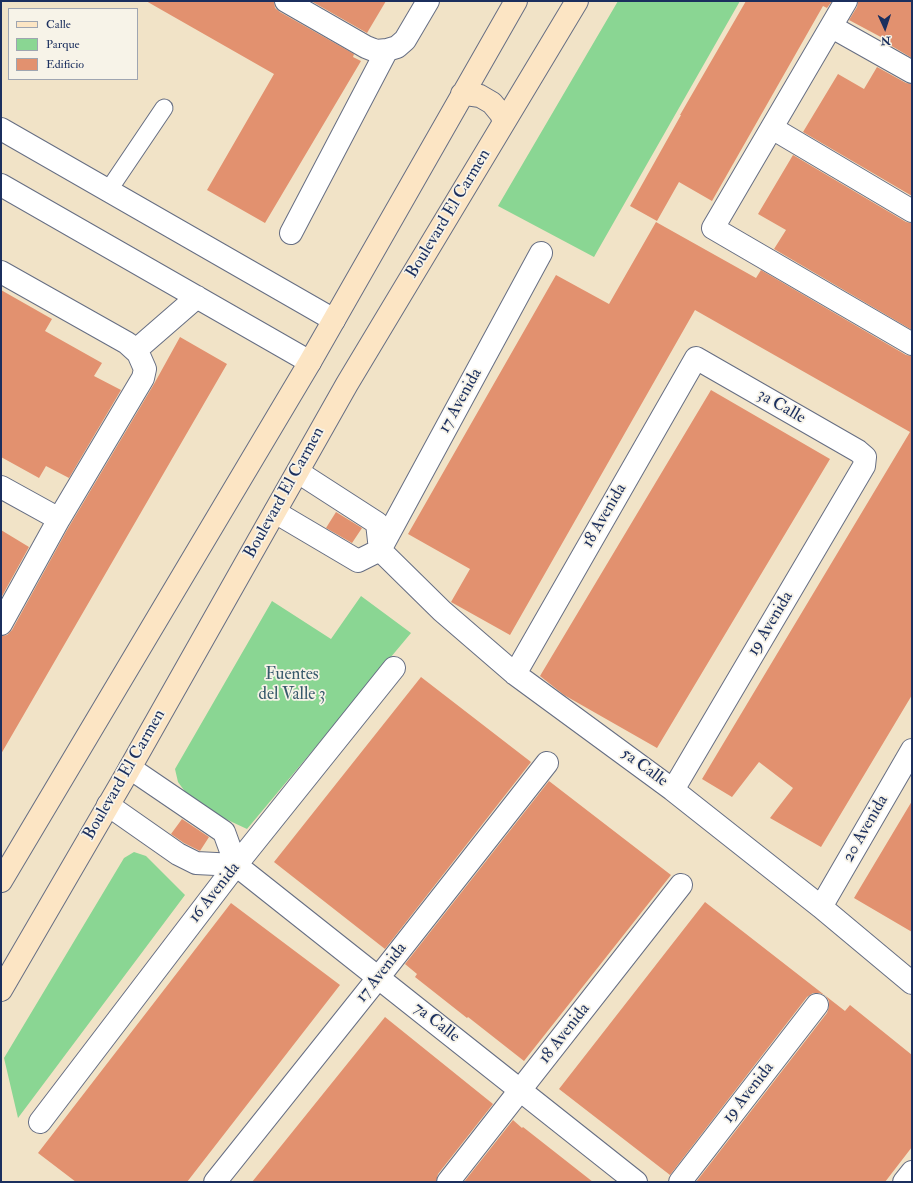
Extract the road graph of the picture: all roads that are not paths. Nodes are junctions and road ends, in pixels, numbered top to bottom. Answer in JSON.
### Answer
{"nodes":[{"id":1,"x":286,"y":1,"type":"edge"},
{"id":2,"x":428,"y":1,"type":"edge"},
{"id":3,"x":516,"y":1,"type":"edge"},
{"id":4,"x":577,"y":1,"type":"edge"},
{"id":5,"x":846,"y":1,"type":"edge"},
{"id":6,"x":832,"y":27,"type":"junction"},
{"id":7,"x":387,"y":50,"type":"junction"},
{"id":8,"x":912,"y":72,"type":"edge"},
{"id":9,"x":462,"y":94,"type":"junction"},
{"id":10,"x":164,"y":108,"type":"dead end"},
{"id":11,"x":504,"y":122,"type":"junction"},
{"id":12,"x":772,"y":128,"type":"junction"},
{"id":13,"x":1,"y":129,"type":"edge"},
{"id":14,"x":1,"y":185,"type":"edge"},
{"id":15,"x":108,"y":190,"type":"junction"},
{"id":16,"x":912,"y":211,"type":"edge"},
{"id":17,"x":291,"y":233,"type":"dead end"},
{"id":18,"x":541,"y":253,"type":"dead end"},
{"id":19,"x":1,"y":272,"type":"edge"},
{"id":20,"x":197,"y":297,"type":"junction"},
{"id":21,"x":334,"y":320,"type":"junction"},
{"id":22,"x":912,"y":344,"type":"edge"},
{"id":23,"x":136,"y":350,"type":"junction"},
{"id":24,"x":696,"y":358,"type":"joint"},
{"id":25,"x":310,"y":362,"type":"junction"},
{"id":26,"x":865,"y":457,"type":"joint"},
{"id":27,"x":298,"y":472,"type":"junction"},
{"id":28,"x":1,"y":487,"type":"edge"},
{"id":29,"x":275,"y":512,"type":"junction"},
{"id":30,"x":59,"y":519,"type":"junction"},
{"id":31,"x":380,"y":550,"type":"junction"},
{"id":32,"x":1,"y":624,"type":"edge"},
{"id":33,"x":394,"y":668,"type":"dead end"},
{"id":34,"x":515,"y":674,"type":"junction"},
{"id":35,"x":912,"y":750,"type":"edge"},
{"id":36,"x":547,"y":763,"type":"dead end"},
{"id":37,"x":130,"y":768,"type":"junction"},
{"id":38,"x":673,"y":790,"type":"junction"},
{"id":39,"x":108,"y":805,"type":"junction"},
{"id":40,"x":236,"y":865,"type":"junction"},
{"id":41,"x":1,"y":881,"type":"edge"},
{"id":42,"x":681,"y":886,"type":"dead end"},
{"id":43,"x":821,"y":908,"type":"junction"},
{"id":44,"x":378,"y":978,"type":"junction"},
{"id":45,"x":912,"y":983,"type":"edge"},
{"id":46,"x":1,"y":990,"type":"edge"},
{"id":47,"x":817,"y":1004,"type":"dead end"},
{"id":48,"x":520,"y":1090,"type":"junction"},
{"id":49,"x":40,"y":1122,"type":"dead end"},
{"id":50,"x":912,"y":1172,"type":"edge"},
{"id":51,"x":215,"y":1182,"type":"edge"},
{"id":52,"x":448,"y":1182,"type":"edge"},
{"id":53,"x":636,"y":1182,"type":"edge"},
{"id":54,"x":680,"y":1182,"type":"edge"},
{"id":55,"x":904,"y":1182,"type":"edge"}],
"edges":[{"from":1,"to":7,"type":"street"},
{"from":2,"to":7,"type":"street"},
{"from":3,"to":9,"type":"main road"},
{"from":4,"to":11,"type":"main road","name":"Boulevard El Carmen"},
{"from":5,"to":6,"type":"street"},
{"from":6,"to":8,"type":"street"},
{"from":6,"to":12,"type":"street"},
{"from":7,"to":17,"type":"street"},
{"from":9,"to":11,"type":"main road"},
{"from":9,"to":21,"type":"main road"},
{"from":10,"to":15,"type":"lane"},
{"from":11,"to":27,"type":"main road","name":"Boulevard El Carmen"},
{"from":12,"to":16,"type":"street"},
{"from":12,"to":22,"type":"street"},
{"from":13,"to":15,"type":"street"},
{"from":14,"to":20,"type":"street"},
{"from":15,"to":21,"type":"street"},
{"from":18,"to":31,"type":"street","name":"17 Avenida"},
{"from":19,"to":23,"type":"street"},
{"from":20,"to":23,"type":"street"},
{"from":20,"to":25,"type":"street"},
{"from":21,"to":25,"type":"main road"},
{"from":23,"to":30,"type":"street"},
{"from":24,"to":26,"type":"street","name":"3a Calle"},
{"from":24,"to":34,"type":"street","name":"18 Avenida"},
{"from":25,"to":41,"type":"main road"},
{"from":26,"to":38,"type":"street","name":"19 Avenida"},
{"from":27,"to":29,"type":"main road","name":"Boulevard El Carmen"},
{"from":27,"to":31,"type":"street"},
{"from":28,"to":30,"type":"street"},
{"from":29,"to":31,"type":"street"},
{"from":29,"to":37,"type":"main road","name":"Boulevard El Carmen"},
{"from":30,"to":32,"type":"street"},
{"from":31,"to":34,"type":"street","name":"5a Calle"},
{"from":33,"to":40,"type":"street","name":"16 Avenida"},
{"from":34,"to":38,"type":"street","name":"5a Calle"},
{"from":35,"to":43,"type":"street","name":"20 Avenida"},
{"from":36,"to":44,"type":"street","name":"17 Avenida"},
{"from":37,"to":39,"type":"main road","name":"Boulevard El Carmen"},
{"from":37,"to":40,"type":"street"},
{"from":38,"to":43,"type":"street","name":"5a Calle"},
{"from":39,"to":40,"type":"street"},
{"from":39,"to":46,"type":"main road","name":"Boulevard El Carmen"},
{"from":40,"to":44,"type":"street","name":"7a Calle"},
{"from":40,"to":49,"type":"street","name":"16 Avenida"},
{"from":42,"to":48,"type":"street","name":"18 Avenida"},
{"from":43,"to":45,"type":"street","name":"5a Calle"},
{"from":44,"to":48,"type":"street","name":"7a Calle"},
{"from":44,"to":51,"type":"street","name":"17 Avenida"},
{"from":47,"to":54,"type":"street","name":"19 Avenida"},
{"from":48,"to":52,"type":"street","name":"18 Avenida"},
{"from":48,"to":53,"type":"street","name":"7a Calle"},
{"from":50,"to":55,"type":"street"}]}
